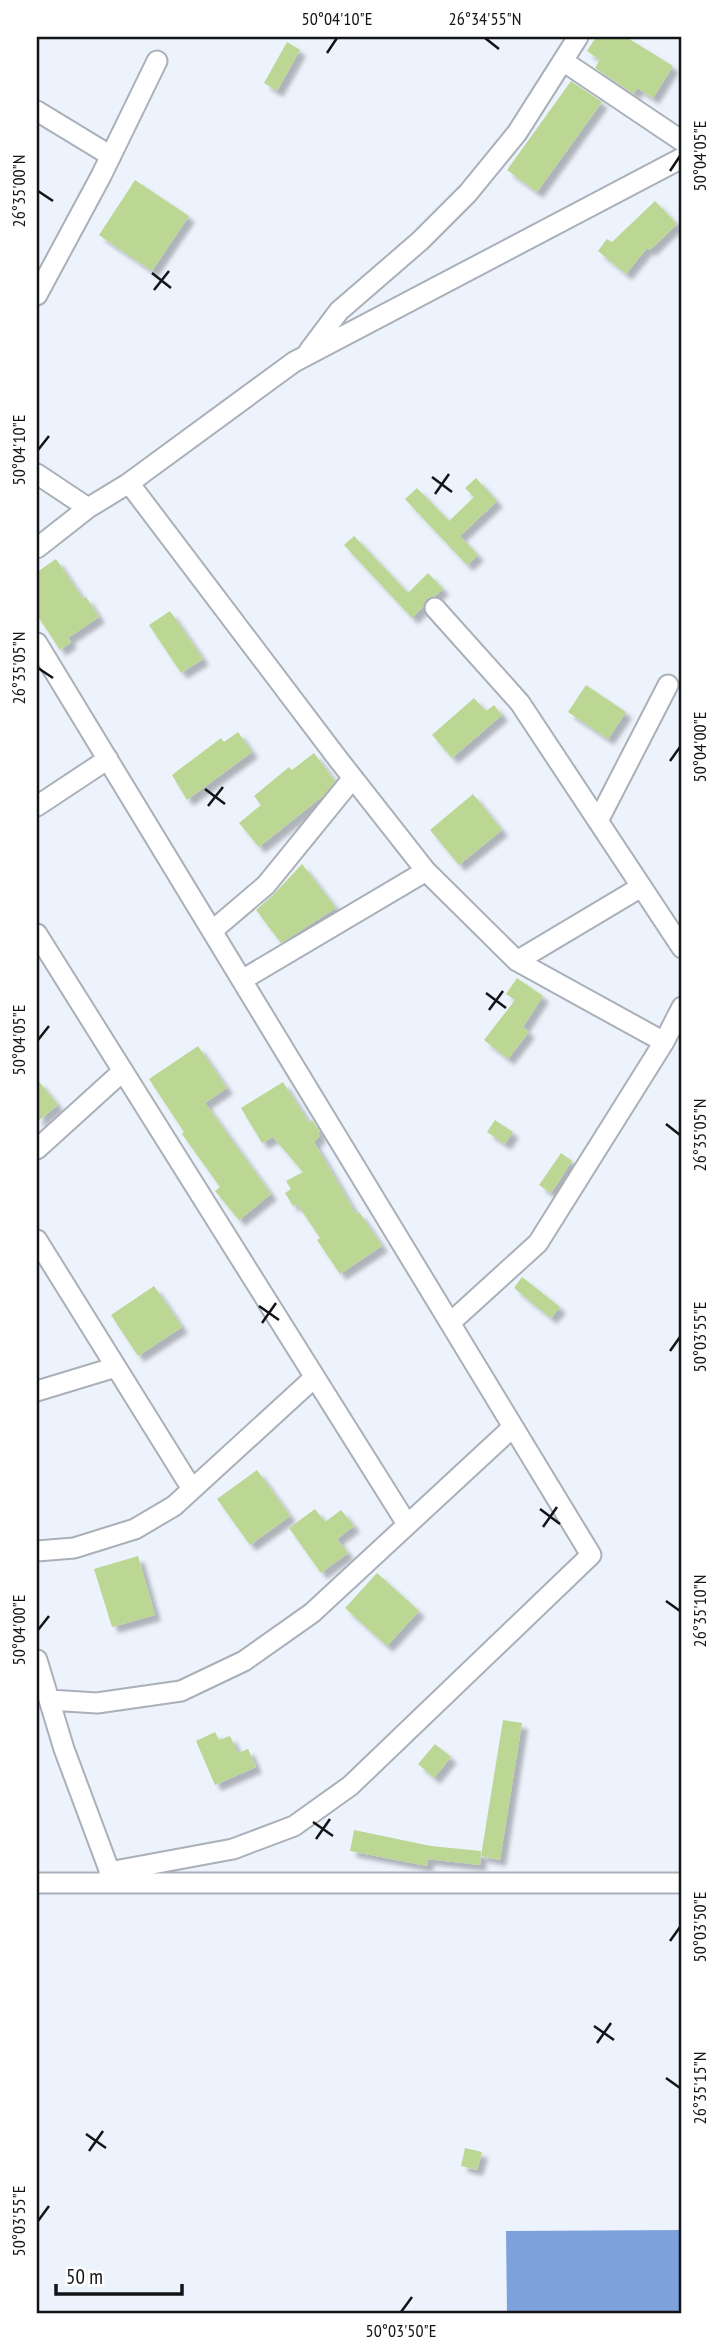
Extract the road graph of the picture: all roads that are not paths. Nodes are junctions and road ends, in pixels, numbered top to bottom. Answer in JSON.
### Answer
{"nodes":[{"id":1,"x":578,"y":37,"type":"edge"},
{"id":2,"x":157,"y":61,"type":"dead end"},
{"id":3,"x":563,"y":61,"type":"junction"},
{"id":4,"x":37,"y":111,"type":"edge"},
{"id":5,"x":682,"y":141,"type":"edge"},
{"id":6,"x":111,"y":156,"type":"junction"},
{"id":7,"x":682,"y":158,"type":"edge"},
{"id":8,"x":37,"y":295,"type":"edge"},
{"id":9,"x":304,"y":358,"type":"junction"},
{"id":10,"x":37,"y":474,"type":"edge"},
{"id":11,"x":129,"y":483,"type":"junction"},
{"id":12,"x":88,"y":508,"type":"junction"},
{"id":13,"x":37,"y":548,"type":"edge"},
{"id":14,"x":435,"y":608,"type":"dead end"},
{"id":15,"x":37,"y":643,"type":"edge"},
{"id":16,"x":668,"y":685,"type":"dead end"},
{"id":17,"x":108,"y":759,"type":"junction"},
{"id":18,"x":353,"y":778,"type":"junction"},
{"id":19,"x":37,"y":806,"type":"edge"},
{"id":20,"x":598,"y":821,"type":"junction"},
{"id":21,"x":426,"y":871,"type":"junction"},
{"id":22,"x":641,"y":887,"type":"junction"},
{"id":23,"x":212,"y":931,"type":"junction"},
{"id":24,"x":37,"y":934,"type":"edge"},
{"id":25,"x":682,"y":948,"type":"edge"},
{"id":26,"x":517,"y":961,"type":"junction"},
{"id":27,"x":242,"y":980,"type":"junction"},
{"id":28,"x":682,"y":1007,"type":"edge"},
{"id":29,"x":664,"y":1042,"type":"junction"},
{"id":30,"x":123,"y":1071,"type":"junction"},
{"id":31,"x":37,"y":1149,"type":"edge"},
{"id":32,"x":37,"y":1240,"type":"edge"},
{"id":33,"x":450,"y":1323,"type":"junction"},
{"id":34,"x":116,"y":1367,"type":"junction"},
{"id":35,"x":315,"y":1377,"type":"junction"},
{"id":36,"x":37,"y":1391,"type":"edge"},
{"id":37,"x":513,"y":1427,"type":"junction"},
{"id":38,"x":192,"y":1489,"type":"junction"},
{"id":39,"x":407,"y":1524,"type":"junction"},
{"id":40,"x":37,"y":1551,"type":"edge"},
{"id":41,"x":37,"y":1660,"type":"edge"},
{"id":42,"x":49,"y":1700,"type":"junction"},
{"id":43,"x":111,"y":1878,"type":"junction"},
{"id":44,"x":37,"y":1883,"type":"edge"},
{"id":45,"x":682,"y":1883,"type":"edge"}],
"edges":[{"from":1,"to":3,"type":"street"},
{"from":2,"to":6,"type":"street"},
{"from":3,"to":5,"type":"street"},
{"from":3,"to":9,"type":"street"},
{"from":4,"to":6,"type":"street"},
{"from":6,"to":8,"type":"street"},
{"from":7,"to":9,"type":"street"},
{"from":9,"to":11,"type":"street"},
{"from":10,"to":12,"type":"street"},
{"from":11,"to":12,"type":"street"},
{"from":11,"to":18,"type":"street"},
{"from":12,"to":13,"type":"street"},
{"from":14,"to":20,"type":"street"},
{"from":15,"to":17,"type":"street"},
{"from":16,"to":20,"type":"street"},
{"from":17,"to":19,"type":"street"},
{"from":17,"to":23,"type":"street"},
{"from":18,"to":21,"type":"street"},
{"from":18,"to":23,"type":"street"},
{"from":20,"to":22,"type":"street"},
{"from":21,"to":26,"type":"street"},
{"from":21,"to":27,"type":"street"},
{"from":22,"to":25,"type":"street"},
{"from":22,"to":26,"type":"street"},
{"from":23,"to":27,"type":"street"},
{"from":24,"to":30,"type":"street"},
{"from":26,"to":29,"type":"street"},
{"from":27,"to":33,"type":"street"},
{"from":28,"to":29,"type":"street"},
{"from":29,"to":33,"type":"street"},
{"from":30,"to":31,"type":"street"},
{"from":30,"to":35,"type":"street"},
{"from":32,"to":34,"type":"street"},
{"from":33,"to":37,"type":"street"},
{"from":34,"to":36,"type":"street"},
{"from":34,"to":38,"type":"street"},
{"from":35,"to":38,"type":"street"},
{"from":35,"to":39,"type":"street"},
{"from":37,"to":39,"type":"street"},
{"from":37,"to":43,"type":"street"},
{"from":38,"to":40,"type":"street"},
{"from":39,"to":42,"type":"street"},
{"from":41,"to":42,"type":"street"},
{"from":42,"to":43,"type":"street"},
{"from":43,"to":44,"type":"street"},
{"from":43,"to":45,"type":"street"}]}
